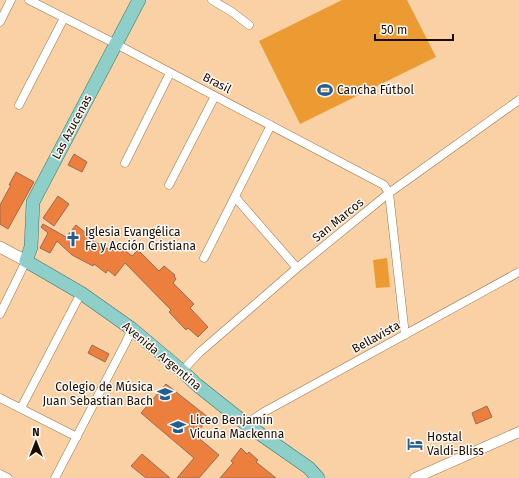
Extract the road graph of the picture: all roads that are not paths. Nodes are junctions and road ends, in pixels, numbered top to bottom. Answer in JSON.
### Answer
{"nodes":[{"id":1,"x":11,"y":0,"type":"edge"},
{"id":2,"x":139,"y":0,"type":"edge"},
{"id":3,"x":212,"y":0,"type":"edge"},
{"id":4,"x":34,"y":1,"type":"edge"},
{"id":5,"x":64,"y":18,"type":"junction"},
{"id":6,"x":0,"y":22,"type":"edge"},
{"id":7,"x":249,"y":25,"type":"dead end"},
{"id":8,"x":116,"y":44,"type":"junction"},
{"id":9,"x":170,"y":73,"type":"junction"},
{"id":10,"x":215,"y":96,"type":"junction"},
{"id":11,"x":519,"y":100,"type":"edge"},
{"id":12,"x":19,"y":105,"type":"dead end"},
{"id":13,"x":271,"y":125,"type":"junction"},
{"id":14,"x":125,"y":163,"type":"dead end"},
{"id":15,"x":169,"y":184,"type":"dead end"},
{"id":16,"x":389,"y":193,"type":"junction"},
{"id":17,"x":235,"y":197,"type":"junction"},
{"id":18,"x":0,"y":247,"type":"edge"},
{"id":19,"x":204,"y":258,"type":"dead end"},
{"id":20,"x":26,"y":261,"type":"junction"},
{"id":21,"x":297,"y":268,"type":"junction"},
{"id":22,"x":519,"y":272,"type":"edge"},
{"id":23,"x":81,"y":293,"type":"junction"},
{"id":24,"x":0,"y":314,"type":"edge"},
{"id":25,"x":132,"y":329,"type":"junction"},
{"id":26,"x":405,"y":335,"type":"junction"},
{"id":27,"x":182,"y":371,"type":"junction"},
{"id":28,"x":0,"y":398,"type":"edge"},
{"id":29,"x":21,"y":408,"type":"junction"},
{"id":30,"x":246,"y":424,"type":"junction"},
{"id":31,"x":519,"y":432,"type":"edge"},
{"id":32,"x":77,"y":437,"type":"junction"},
{"id":33,"x":311,"y":473,"type":"edge"},
{"id":34,"x":0,"y":474,"type":"edge"},
{"id":35,"x":8,"y":478,"type":"edge"},
{"id":36,"x":55,"y":478,"type":"edge"},
{"id":37,"x":318,"y":478,"type":"edge"},
{"id":38,"x":415,"y":478,"type":"edge"}],
"edges":[{"from":1,"to":6,"type":"street"},
{"from":2,"to":8,"type":"main road","name":"Las Azucenas"},
{"from":3,"to":7,"type":"street"},
{"from":4,"to":5,"type":"street","name":"Brasil"},
{"from":5,"to":8,"type":"street","name":"Brasil"},
{"from":5,"to":12,"type":"street"},
{"from":8,"to":9,"type":"street","name":"Brasil"},
{"from":8,"to":20,"type":"main road","name":"Las Azucenas"},
{"from":9,"to":10,"type":"street","name":"Brasil"},
{"from":9,"to":14,"type":"street"},
{"from":10,"to":13,"type":"street","name":"Brasil"},
{"from":10,"to":15,"type":"street"},
{"from":11,"to":16,"type":"street","name":"San Marcos"},
{"from":13,"to":16,"type":"street","name":"Brasil"},
{"from":13,"to":17,"type":"street"},
{"from":16,"to":21,"type":"street","name":"San Marcos"},
{"from":16,"to":26,"type":"street"},
{"from":17,"to":19,"type":"street"},
{"from":17,"to":21,"type":"street"},
{"from":18,"to":20,"type":"main road","name":"Avenida Argentina"},
{"from":20,"to":23,"type":"main road","name":"Avenida Argentina"},
{"from":20,"to":24,"type":"street"},
{"from":21,"to":27,"type":"street","name":"San Marcos"},
{"from":22,"to":26,"type":"street","name":"Bellavista"},
{"from":23,"to":25,"type":"main road","name":"Avenida Argentina"},
{"from":23,"to":29,"type":"street"},
{"from":25,"to":27,"type":"main road","name":"Avenida Argentina"},
{"from":25,"to":32,"type":"street"},
{"from":26,"to":30,"type":"street","name":"Bellavista"},
{"from":27,"to":30,"type":"main road","name":"Avenida Argentina"},
{"from":28,"to":29,"type":"street"},
{"from":29,"to":32,"type":"street"},
{"from":30,"to":33,"type":"main road","name":"Avenida Argentina"},
{"from":31,"to":38,"type":"street"},
{"from":32,"to":36,"type":"street"},
{"from":33,"to":37,"type":"main road","name":"Avenida Argentina"},
{"from":34,"to":35,"type":"street"}]}
